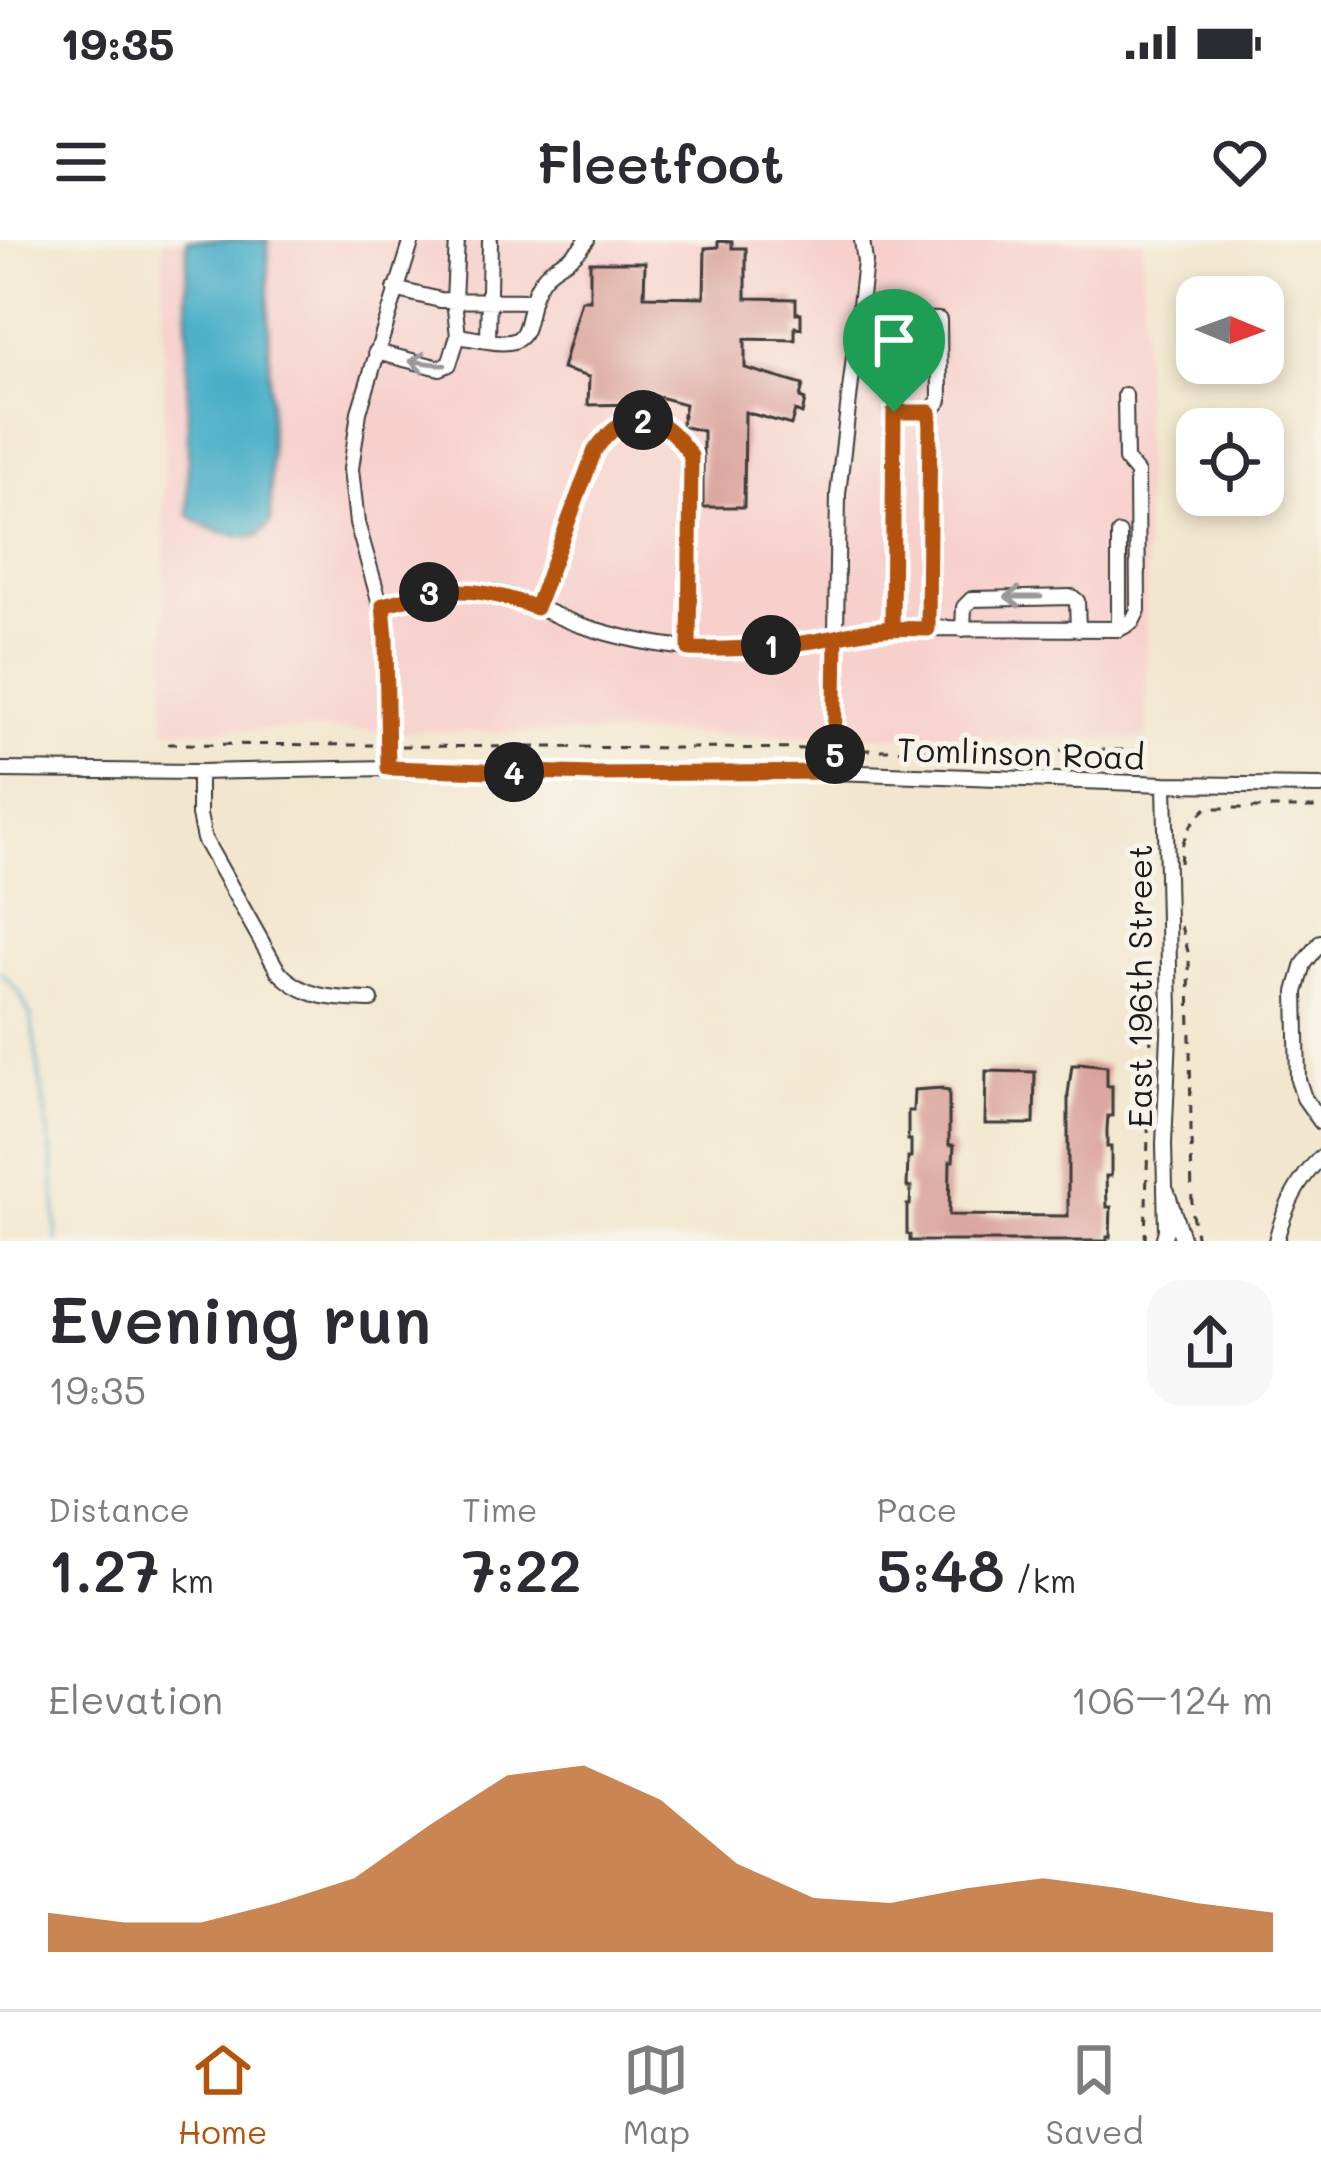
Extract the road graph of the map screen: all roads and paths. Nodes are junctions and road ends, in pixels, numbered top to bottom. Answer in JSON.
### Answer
{"nodes":[{"id":1,"x":412,"y":240,"type":"edge"},
{"id":2,"x":457,"y":240,"type":"edge"},
{"id":3,"x":490,"y":240,"type":"edge"},
{"id":4,"x":587,"y":240,"type":"edge"},
{"id":5,"x":862,"y":240,"type":"edge"},
{"id":6,"x":394,"y":289,"type":"junction"},
{"id":7,"x":489,"y":299,"type":"junction"},
{"id":8,"x":454,"y":300,"type":"junction"},
{"id":9,"x":532,"y":301,"type":"junction"},
{"id":10,"x":458,"y":336,"type":"junction"},
{"id":11,"x":488,"y":341,"type":"junction"},
{"id":12,"x":376,"y":352,"type":"junction"},
{"id":13,"x":1125,"y":395,"type":"dead end"},
{"id":14,"x":894,"y":412,"type":"junction"},
{"id":15,"x":930,"y":412,"type":"junction"},
{"id":16,"x":1119,"y":534,"type":"dead end"},
{"id":17,"x":383,"y":605,"type":"junction"},
{"id":18,"x":536,"y":608,"type":"junction"},
{"id":19,"x":892,"y":628,"type":"junction"},
{"id":20,"x":928,"y":629,"type":"junction"},
{"id":21,"x":963,"y":629,"type":"junction"},
{"id":22,"x":1119,"y":629,"type":"junction"},
{"id":23,"x":1078,"y":630,"type":"junction"},
{"id":24,"x":836,"y":637,"type":"junction"},
{"id":25,"x":689,"y":649,"type":"junction"},
{"id":26,"x":168,"y":743,"type":"dead end"},
{"id":27,"x":388,"y":746,"type":"junction"},
{"id":28,"x":835,"y":749,"type":"junction"},
{"id":29,"x":1137,"y":750,"type":"dead end"},
{"id":30,"x":388,"y":768,"type":"junction"},
{"id":31,"x":0,"y":770,"type":"edge"},
{"id":32,"x":199,"y":772,"type":"junction"},
{"id":33,"x":834,"y":772,"type":"junction"},
{"id":34,"x":1165,"y":784,"type":"junction"},
{"id":35,"x":1321,"y":786,"type":"edge"},
{"id":36,"x":1321,"y":808,"type":"edge"},
{"id":37,"x":1180,"y":867,"type":"dead end"},
{"id":38,"x":1181,"y":928,"type":"dead end"},
{"id":39,"x":1321,"y":941,"type":"edge"},
{"id":40,"x":371,"y":1000,"type":"dead end"},
{"id":41,"x":1151,"y":1032,"type":"dead end"},
{"id":42,"x":1321,"y":1122,"type":"edge"},
{"id":43,"x":1321,"y":1157,"type":"edge"},
{"id":44,"x":1165,"y":1188,"type":"junction"},
{"id":45,"x":1145,"y":1241,"type":"edge"},
{"id":46,"x":1163,"y":1241,"type":"edge"},
{"id":47,"x":1183,"y":1241,"type":"edge"},
{"id":48,"x":1197,"y":1241,"type":"edge"},
{"id":49,"x":1276,"y":1241,"type":"edge"}],
"edges":[{"from":1,"to":6,"type":"street"},
{"from":2,"to":8,"type":"street"},
{"from":3,"to":7,"type":"street"},
{"from":4,"to":9,"type":"street"},
{"from":5,"to":24,"type":"street"},
{"from":6,"to":8,"type":"street"},
{"from":6,"to":12,"type":"street"},
{"from":7,"to":8,"type":"street"},
{"from":7,"to":9,"type":"street"},
{"from":7,"to":11,"type":"street"},
{"from":8,"to":10,"type":"street"},
{"from":9,"to":11,"type":"street"},
{"from":10,"to":11,"type":"street"},
{"from":10,"to":12,"type":"street","one_way":true},
{"from":12,"to":17,"type":"street"},
{"from":13,"to":22,"type":"street"},
{"from":14,"to":15,"type":"street"},
{"from":14,"to":15,"type":"street"},
{"from":14,"to":19,"type":"street"},
{"from":15,"to":20,"type":"street"},
{"from":16,"to":22,"type":"street"},
{"from":17,"to":18,"type":"street"},
{"from":17,"to":27,"type":"street"},
{"from":18,"to":25,"type":"street"},
{"from":18,"to":25,"type":"street"},
{"from":19,"to":20,"type":"street"},
{"from":19,"to":24,"type":"street"},
{"from":20,"to":21,"type":"street"},
{"from":21,"to":23,"type":"street"},
{"from":23,"to":21,"type":"street","one_way":true},
{"from":22,"to":23,"type":"street"},
{"from":24,"to":25,"type":"street"},
{"from":24,"to":28,"type":"street"},
{"from":26,"to":27,"type":"path"},
{"from":27,"to":28,"type":"path"},
{"from":27,"to":30,"type":"street"},
{"from":28,"to":29,"type":"path"},
{"from":28,"to":33,"type":"street"},
{"from":30,"to":32,"type":"street","name":"Tomlinson Road"},
{"from":30,"to":33,"type":"street","name":"Tomlinson Road"},
{"from":31,"to":32,"type":"street","name":"Tomlinson Road"},
{"from":32,"to":40,"type":"street"},
{"from":33,"to":34,"type":"street","name":"Tomlinson Road"},
{"from":34,"to":35,"type":"street","name":"Tomlinson Road"},
{"from":34,"to":44,"type":"street","name":"East 196th Street"},
{"from":36,"to":37,"type":"path"},
{"from":38,"to":48,"type":"path"},
{"from":39,"to":42,"type":"street"},
{"from":41,"to":45,"type":"path"},
{"from":43,"to":49,"type":"street"},
{"from":44,"to":46,"type":"street","name":"East 196th Street"},
{"from":44,"to":47,"type":"street","name":"East 196th Street"}]}
